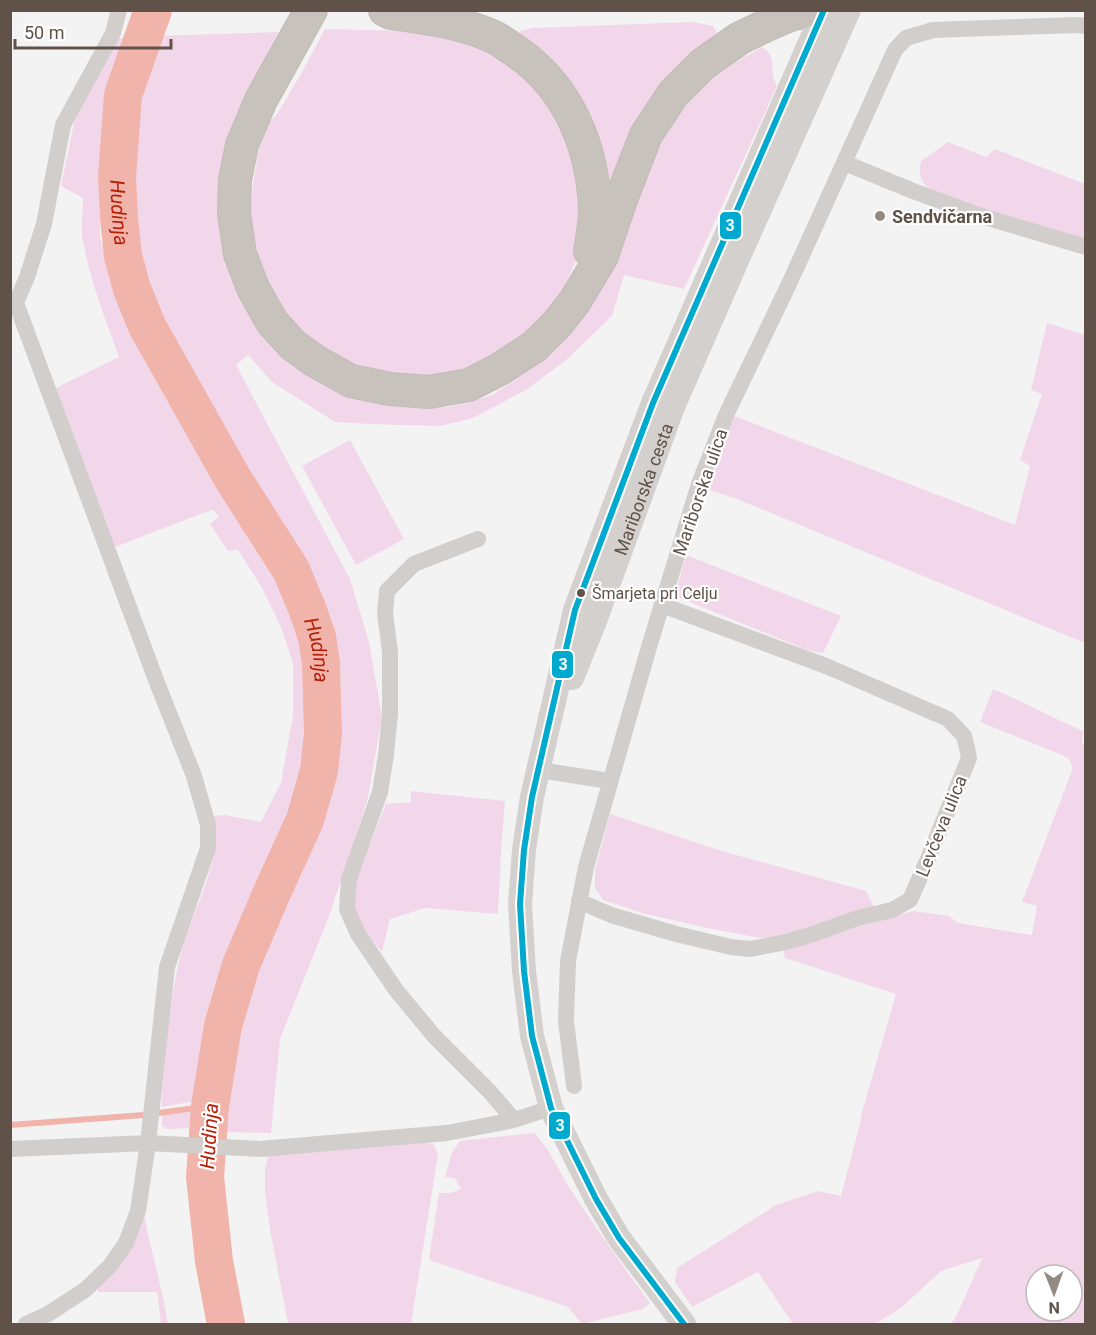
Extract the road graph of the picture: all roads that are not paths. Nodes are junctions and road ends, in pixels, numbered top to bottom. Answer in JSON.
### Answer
{"nodes":[{"id":1,"x":119,"y":10,"type":"edge"},
{"id":2,"x":311,"y":10,"type":"edge"},
{"id":3,"x":385,"y":10,"type":"edge"},
{"id":4,"x":810,"y":10,"type":"edge"},
{"id":5,"x":824,"y":10,"type":"edge"},
{"id":6,"x":849,"y":10,"type":"edge"},
{"id":7,"x":1086,"y":26,"type":"edge"},
{"id":8,"x":802,"y":88,"type":"junction"},
{"id":9,"x":845,"y":163,"type":"junction"},
{"id":10,"x":1086,"y":247,"type":"edge"},
{"id":11,"x":575,"y":301,"type":"junction"},
{"id":12,"x":14,"y":302,"type":"edge"},
{"id":13,"x":478,"y":539,"type":"dead end"},
{"id":14,"x":662,"y":605,"type":"junction"},
{"id":15,"x":539,"y":770,"type":"junction"},
{"id":16,"x":610,"y":781,"type":"junction"},
{"id":17,"x":579,"y":901,"type":"junction"},
{"id":18,"x":574,"y":1086,"type":"dead end"},
{"id":19,"x":551,"y":1108,"type":"junction"},
{"id":20,"x":514,"y":1120,"type":"junction"},
{"id":21,"x":148,"y":1136,"type":"junction"},
{"id":22,"x":10,"y":1149,"type":"edge"},
{"id":23,"x":26,"y":1324,"type":"edge"},
{"id":24,"x":684,"y":1324,"type":"edge"}],
"edges":[{"from":1,"to":12,"type":"street"},
{"from":2,"to":11,"type":"highway"},
{"from":3,"to":11,"type":"highway"},
{"from":4,"to":11,"type":"highway"},
{"from":5,"to":8,"type":"main road","name":"Mariborska cesta"},
{"from":6,"to":8,"type":"main road","name":"Mariborska cesta"},
{"from":7,"to":9,"type":"street","name":"Mariborska ulica"},
{"from":8,"to":15,"type":"main road","name":"Mariborska cesta"},
{"from":9,"to":10,"type":"street"},
{"from":9,"to":14,"type":"street","name":"Mariborska ulica"},
{"from":12,"to":21,"type":"street"},
{"from":13,"to":20,"type":"street"},
{"from":14,"to":16,"type":"street","name":"Mariborska ulica"},
{"from":14,"to":17,"type":"street","name":"Levčeva ulica"},
{"from":15,"to":16,"type":"street"},
{"from":15,"to":19,"type":"main road","name":"Mariborska cesta"},
{"from":16,"to":17,"type":"street","name":"Mariborska ulica"},
{"from":17,"to":18,"type":"street","name":"Mariborska ulica"},
{"from":19,"to":20,"type":"street"},
{"from":19,"to":24,"type":"main road","name":"Mariborska cesta"},
{"from":20,"to":21,"type":"street"},
{"from":21,"to":22,"type":"street"},
{"from":21,"to":23,"type":"street"}]}
